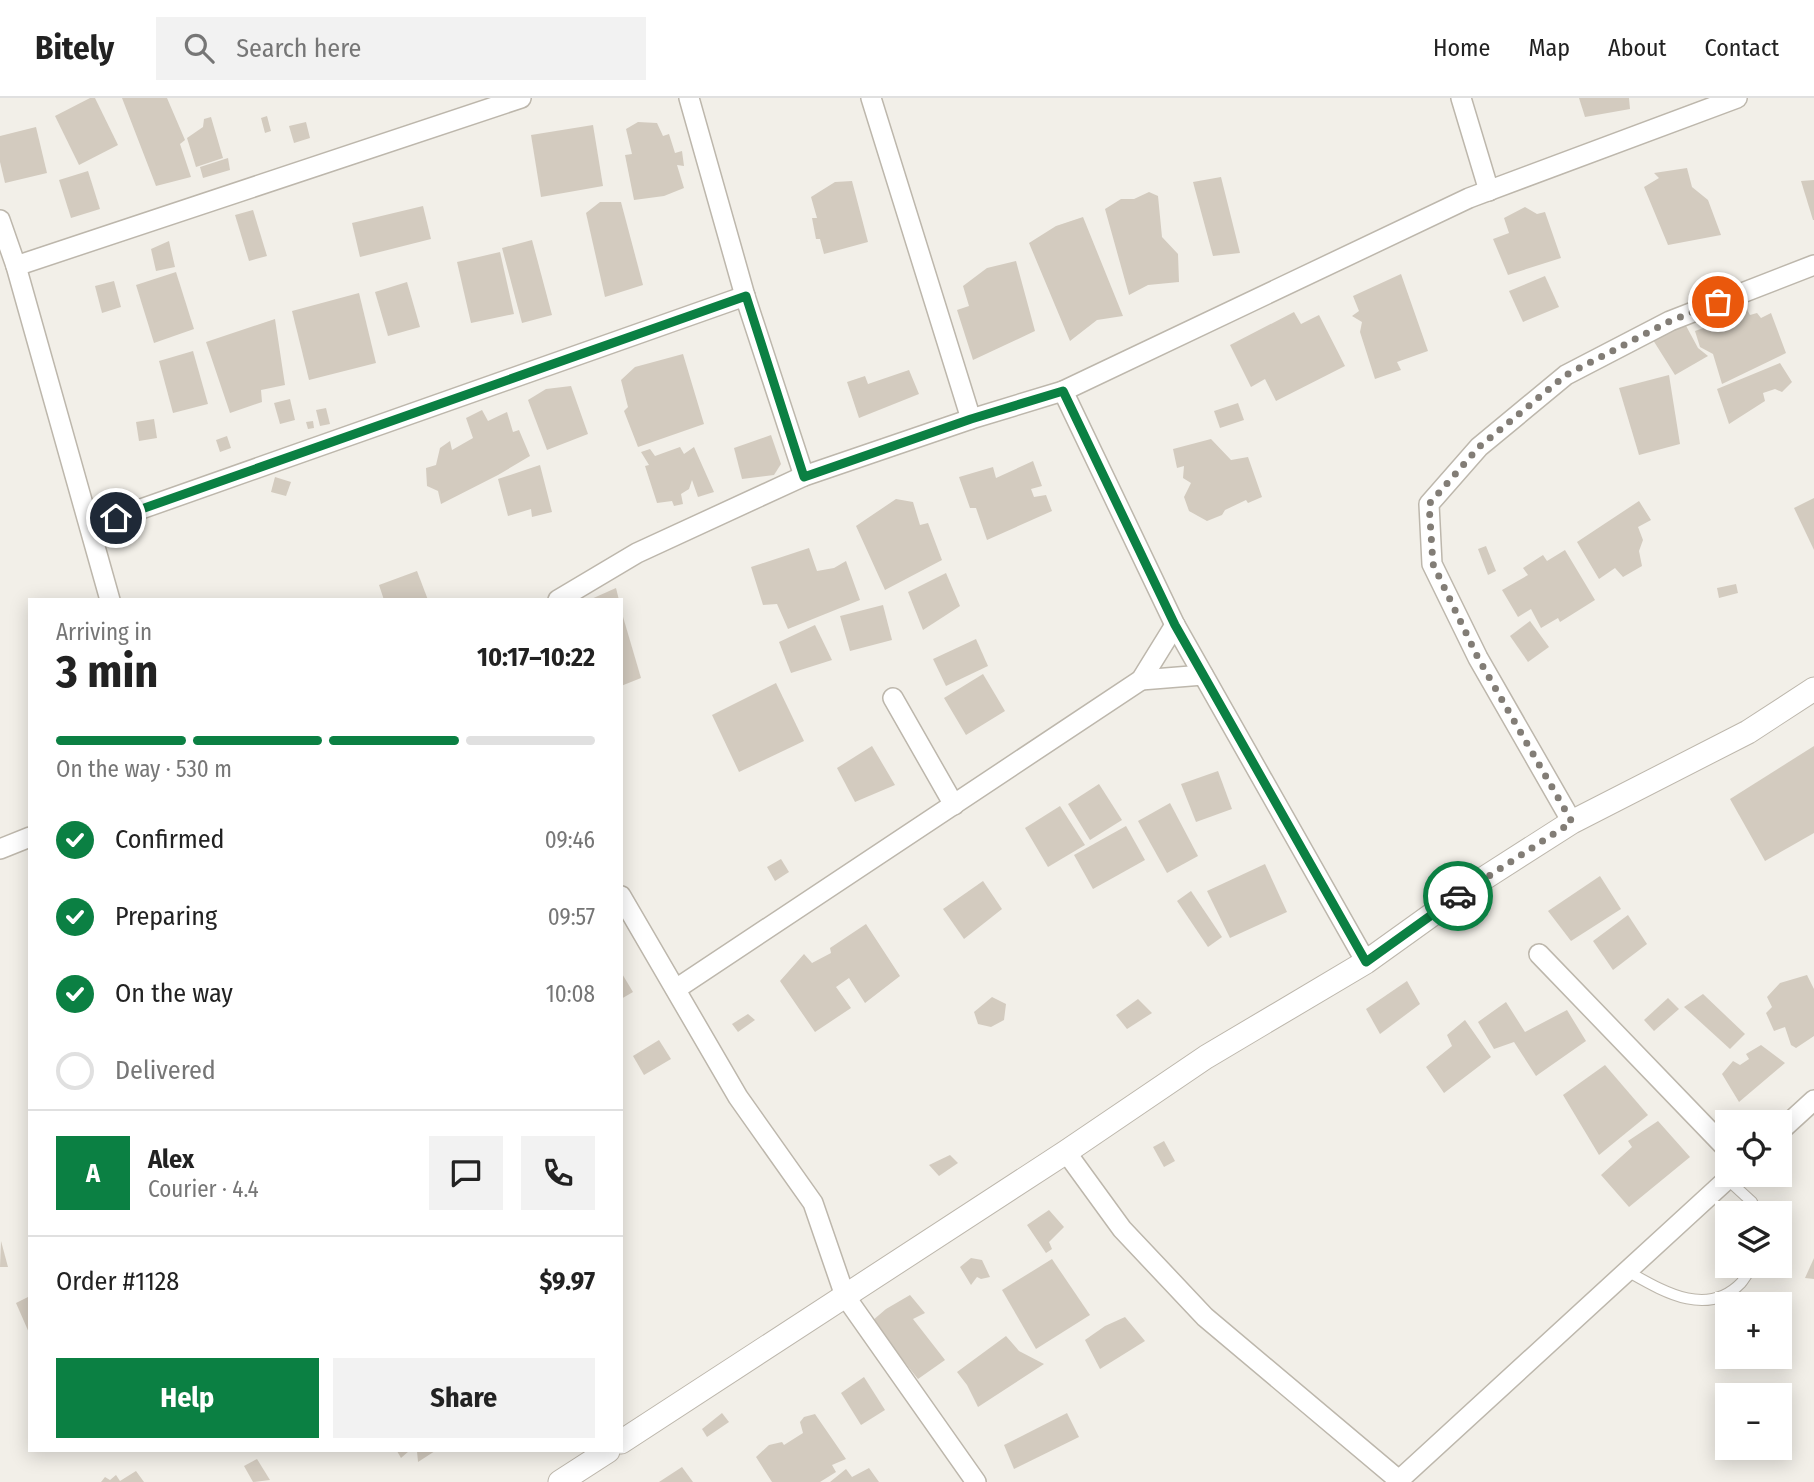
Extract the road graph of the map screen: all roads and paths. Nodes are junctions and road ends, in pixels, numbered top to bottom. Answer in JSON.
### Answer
{"nodes":[{"id":1,"x":521,"y":98,"type":"edge"},
{"id":2,"x":689,"y":98,"type":"edge"},
{"id":3,"x":871,"y":98,"type":"edge"},
{"id":4,"x":1461,"y":98,"type":"edge"},
{"id":5,"x":1737,"y":98,"type":"edge"},
{"id":6,"x":1489,"y":191,"type":"junction"},
{"id":7,"x":0,"y":220,"type":"edge"},
{"id":8,"x":1814,"y":265,"type":"edge"},
{"id":9,"x":16,"y":266,"type":"junction"},
{"id":10,"x":746,"y":296,"type":"junction"},
{"id":11,"x":1063,"y":391,"type":"junction"},
{"id":12,"x":971,"y":419,"type":"junction"},
{"id":13,"x":804,"y":477,"type":"junction"},
{"id":14,"x":90,"y":527,"type":"junction"},
{"id":15,"x":109,"y":598,"type":"edge"},
{"id":16,"x":561,"y":598,"type":"edge"},
{"id":17,"x":1175,"y":625,"type":"junction"},
{"id":18,"x":1203,"y":674,"type":"junction"},
{"id":19,"x":1142,"y":680,"type":"junction"},
{"id":20,"x":1814,"y":689,"type":"edge"},
{"id":21,"x":893,"y":698,"type":"dead end"},
{"id":22,"x":954,"y":805,"type":"junction"},
{"id":23,"x":1572,"y":822,"type":"junction"},
{"id":24,"x":28,"y":838,"type":"edge"},
{"id":25,"x":0,"y":849,"type":"edge"},
{"id":26,"x":623,"y":900,"type":"edge"},
{"id":27,"x":1539,"y":954,"type":"dead end"},
{"id":28,"x":1366,"y":962,"type":"junction"},
{"id":29,"x":676,"y":989,"type":"junction"},
{"id":30,"x":1814,"y":1100,"type":"edge"},
{"id":31,"x":1792,"y":1120,"type":"edge"},
{"id":32,"x":1715,"y":1137,"type":"edge"},
{"id":33,"x":1066,"y":1152,"type":"junction"},
{"id":34,"x":1719,"y":1187,"type":"edge"},
{"id":35,"x":1739,"y":1187,"type":"edge"},
{"id":36,"x":1751,"y":1201,"type":"edge"},
{"id":37,"x":1627,"y":1270,"type":"junction"},
{"id":38,"x":1744,"y":1278,"type":"edge"},
{"id":39,"x":845,"y":1296,"type":"junction"},
{"id":40,"x":623,"y":1441,"type":"edge"},
{"id":41,"x":606,"y":1452,"type":"edge"},
{"id":42,"x":1399,"y":1481,"type":"edge"},
{"id":43,"x":560,"y":1482,"type":"edge"},
{"id":44,"x":976,"y":1482,"type":"edge"}],
"edges":[{"from":1,"to":9,"type":"street"},
{"from":2,"to":10,"type":"street"},
{"from":3,"to":12,"type":"street"},
{"from":4,"to":6,"type":"street"},
{"from":5,"to":6,"type":"street"},
{"from":6,"to":11,"type":"street"},
{"from":7,"to":9,"type":"street"},
{"from":8,"to":23,"type":"street"},
{"from":9,"to":14,"type":"street"},
{"from":10,"to":13,"type":"street"},
{"from":10,"to":14,"type":"street"},
{"from":11,"to":12,"type":"street"},
{"from":11,"to":17,"type":"street"},
{"from":12,"to":13,"type":"street"},
{"from":13,"to":16,"type":"street"},
{"from":14,"to":15,"type":"street"},
{"from":17,"to":18,"type":"street"},
{"from":17,"to":19,"type":"street"},
{"from":18,"to":19,"type":"street"},
{"from":18,"to":28,"type":"street"},
{"from":19,"to":22,"type":"street"},
{"from":20,"to":23,"type":"street"},
{"from":21,"to":22,"type":"street"},
{"from":22,"to":29,"type":"street"},
{"from":23,"to":28,"type":"street"},
{"from":24,"to":25,"type":"street"},
{"from":26,"to":29,"type":"street"},
{"from":27,"to":32,"type":"street"},
{"from":28,"to":33,"type":"street"},
{"from":29,"to":39,"type":"street"},
{"from":30,"to":31,"type":"street"},
{"from":33,"to":39,"type":"street"},
{"from":33,"to":42,"type":"street"},
{"from":34,"to":37,"type":"street"},
{"from":35,"to":36,"type":"lane"},
{"from":37,"to":38,"type":"lane"},
{"from":37,"to":42,"type":"street"},
{"from":39,"to":40,"type":"street"},
{"from":39,"to":44,"type":"street"},
{"from":41,"to":43,"type":"street"}]}
